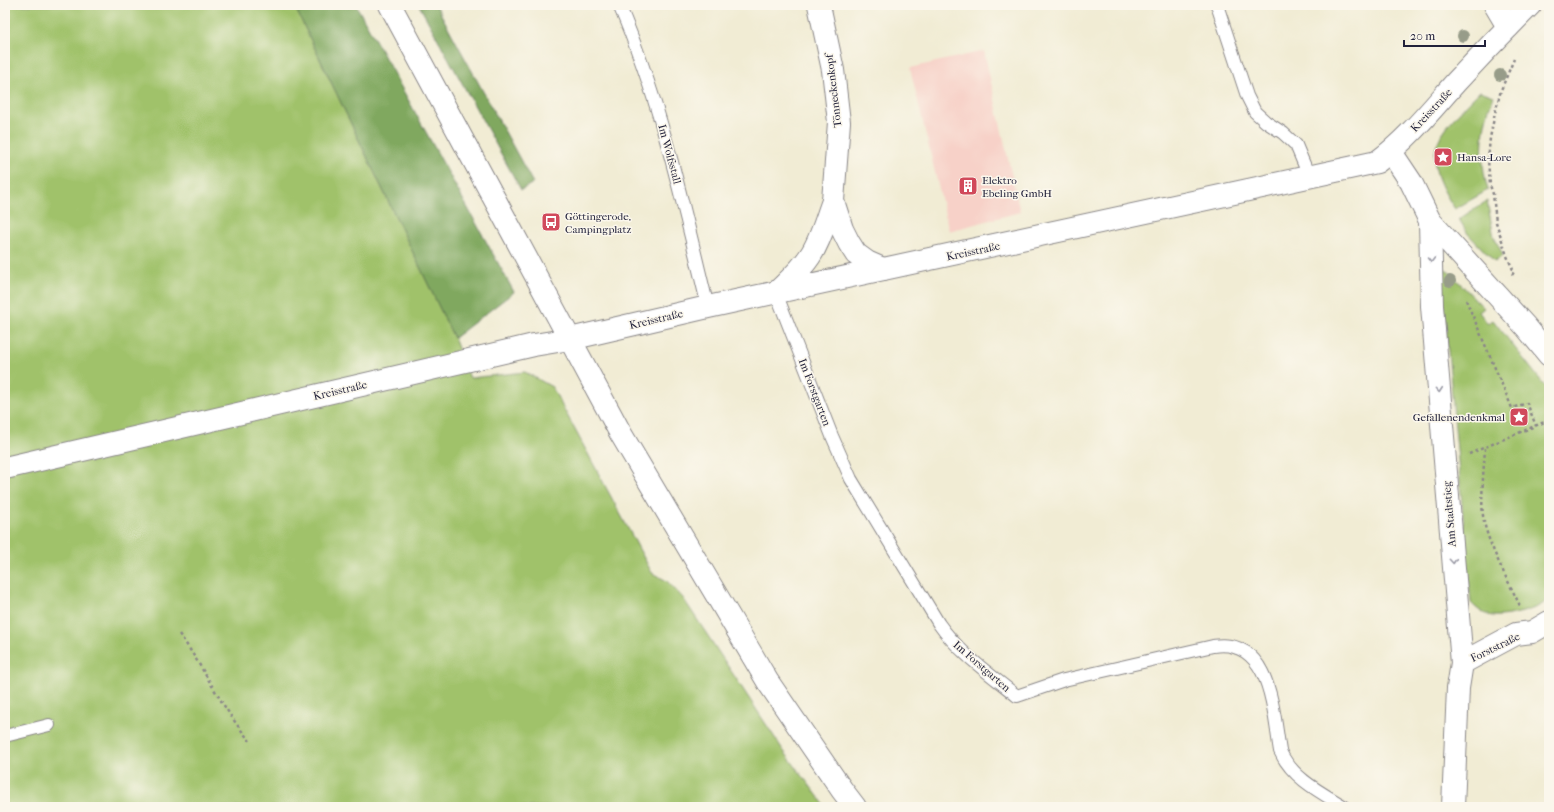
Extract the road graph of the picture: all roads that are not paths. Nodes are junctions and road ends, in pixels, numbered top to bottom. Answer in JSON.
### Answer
{"nodes":[{"id":1,"x":390,"y":5,"type":"edge"},
{"id":2,"x":619,"y":5,"type":"edge"},
{"id":3,"x":819,"y":5,"type":"edge"},
{"id":4,"x":1217,"y":5,"type":"edge"},
{"id":5,"x":1495,"y":5,"type":"edge"},
{"id":6,"x":1530,"y":5,"type":"edge"},
{"id":7,"x":1508,"y":28,"type":"junction"},
{"id":8,"x":1390,"y":152,"type":"junction"},
{"id":9,"x":1309,"y":176,"type":"junction"},
{"id":10,"x":832,"y":201,"type":"junction"},
{"id":11,"x":1430,"y":221,"type":"junction"},
{"id":12,"x":883,"y":269,"type":"junction"},
{"id":13,"x":776,"y":293,"type":"junction"},
{"id":14,"x":708,"y":307,"type":"junction"},
{"id":15,"x":570,"y":339,"type":"junction"},
{"id":16,"x":1549,"y":355,"type":"edge"},
{"id":17,"x":5,"y":468,"type":"edge"},
{"id":18,"x":1540,"y":627,"type":"edge"},
{"id":19,"x":1462,"y":663,"type":"junction"},
{"id":20,"x":49,"y":725,"type":"dead end"},
{"id":21,"x":5,"y":736,"type":"edge"},
{"id":22,"x":855,"y":807,"type":"edge"},
{"id":23,"x":1345,"y":807,"type":"edge"},
{"id":24,"x":1453,"y":807,"type":"edge"}],
"edges":[{"from":1,"to":15,"type":"street"},
{"from":2,"to":14,"type":"lane","name":"Im Wolfsstall"},
{"from":3,"to":10,"type":"street","name":"Tönneckenkopf"},
{"from":4,"to":9,"type":"lane"},
{"from":5,"to":7,"type":"street"},
{"from":6,"to":7,"type":"street","name":"Kreisstraße"},
{"from":7,"to":8,"type":"street","name":"Kreisstraße"},
{"from":8,"to":9,"type":"street","name":"Kreisstraße"},
{"from":8,"to":11,"type":"street","name":"Am Stadtstieg"},
{"from":9,"to":12,"type":"street","name":"Kreisstraße"},
{"from":10,"to":12,"type":"street","name":"Tönneckenkopf"},
{"from":10,"to":13,"type":"street","name":"Tönneckenkopf"},
{"from":11,"to":16,"type":"street","name":"Am Stadtstieg"},
{"from":11,"to":19,"type":"street","name":"Am Stadtstieg","one_way":true},
{"from":12,"to":13,"type":"street","name":"Kreisstraße"},
{"from":13,"to":14,"type":"street","name":"Kreisstraße"},
{"from":13,"to":23,"type":"lane","name":"Im Forstgarten"},
{"from":14,"to":15,"type":"street","name":"Kreisstraße"},
{"from":15,"to":17,"type":"street","name":"Kreisstraße"},
{"from":15,"to":22,"type":"street"},
{"from":18,"to":19,"type":"street","name":"Forststraße"},
{"from":19,"to":24,"type":"street","name":"Am Stadtstieg"},
{"from":20,"to":21,"type":"lane"}]}
